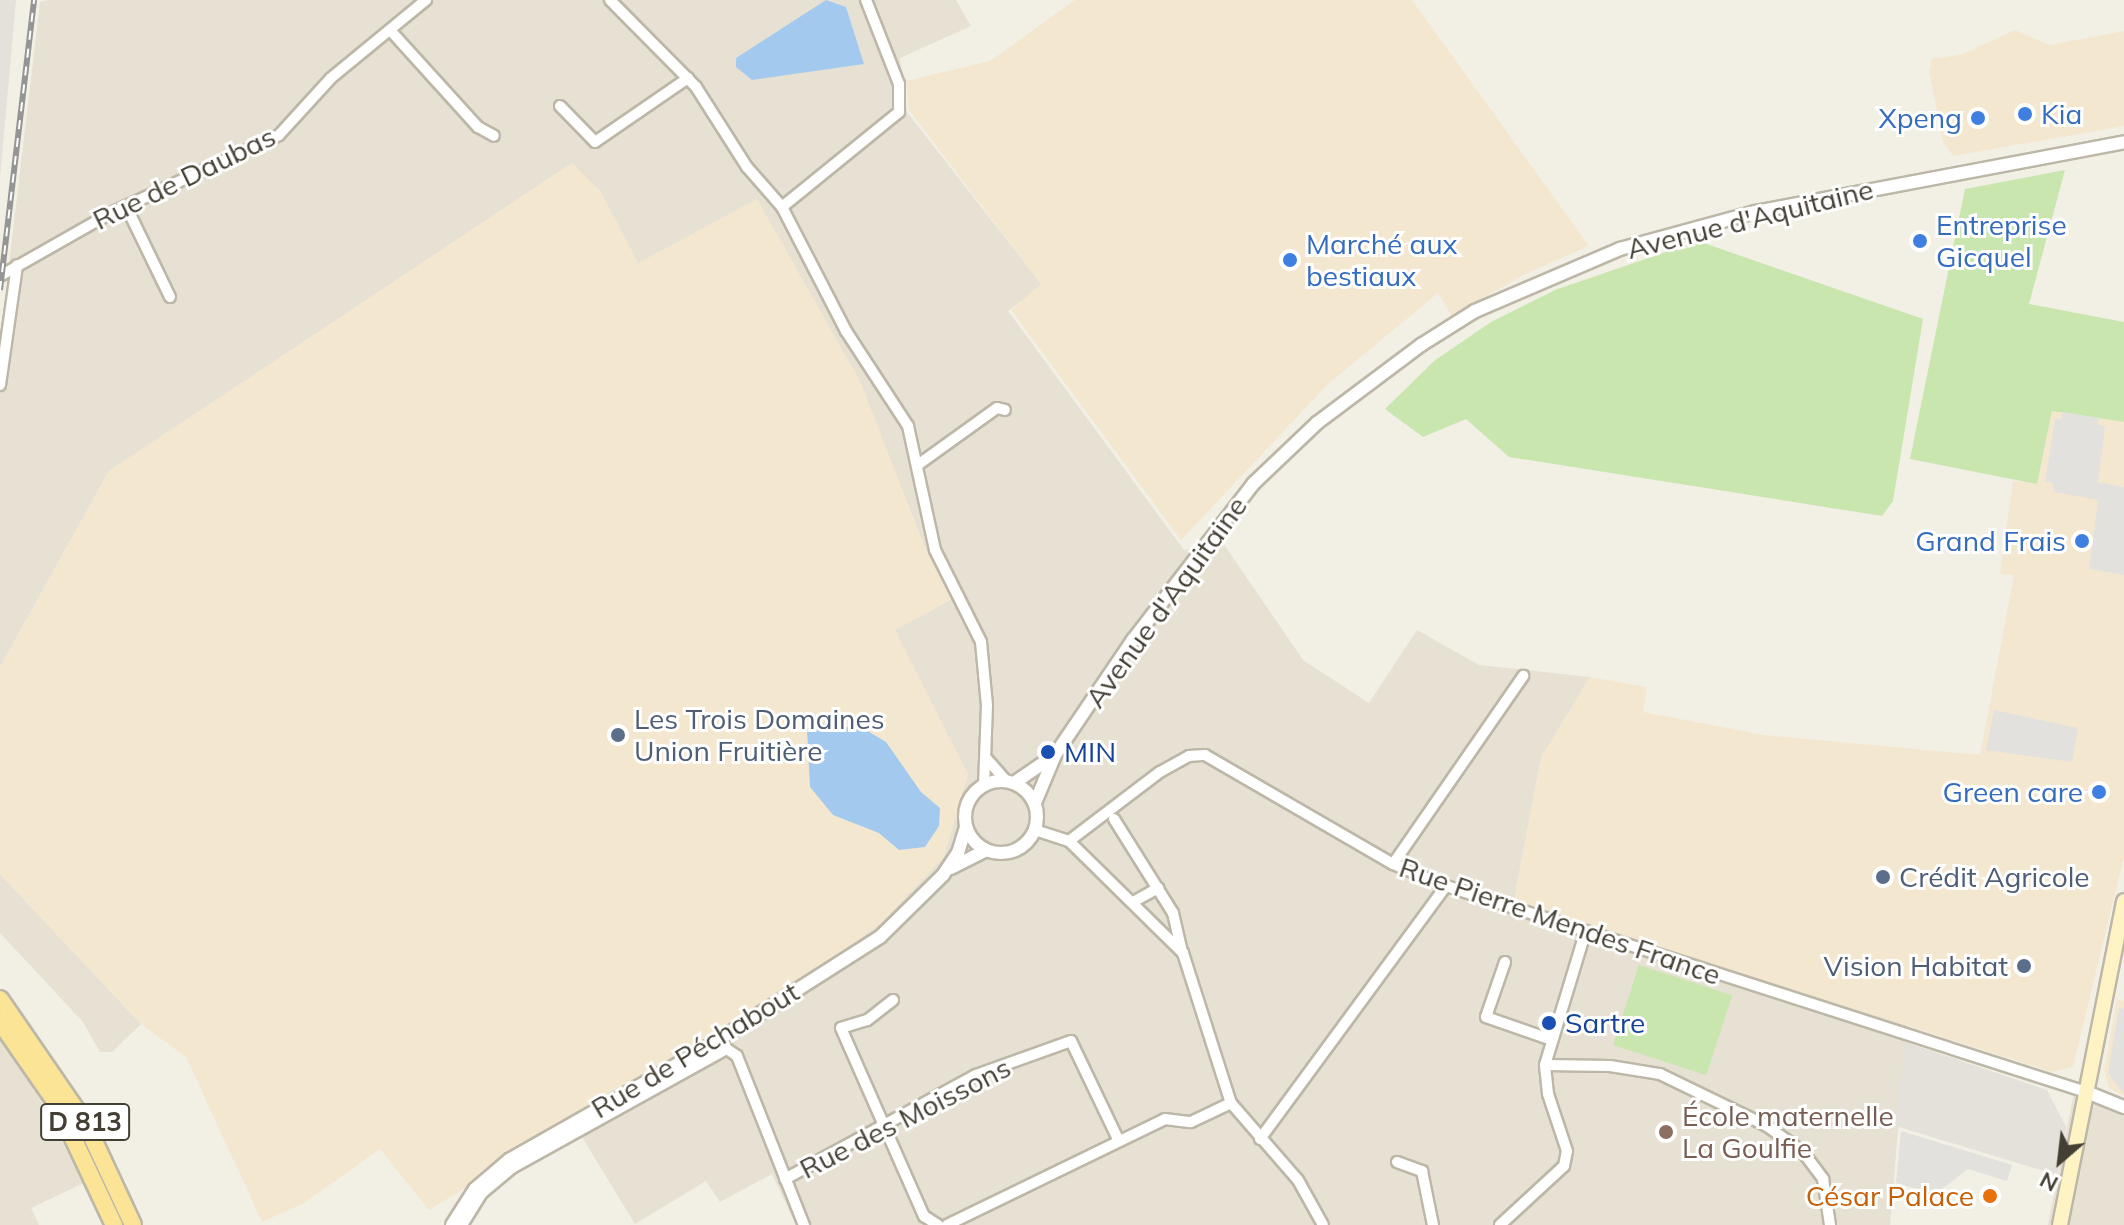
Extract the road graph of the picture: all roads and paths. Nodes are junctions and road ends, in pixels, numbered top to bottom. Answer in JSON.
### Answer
{"nodes":[{"id":1,"x":426,"y":0,"type":"edge"},
{"id":2,"x":610,"y":0,"type":"edge"},
{"id":3,"x":866,"y":0,"type":"edge"},
{"id":4,"x":390,"y":30,"type":"junction"},
{"id":5,"x":688,"y":78,"type":"junction"},
{"id":6,"x":560,"y":106,"type":"dead end"},
{"id":7,"x":494,"y":136,"type":"dead end"},
{"id":8,"x":2124,"y":142,"type":"edge"},
{"id":9,"x":126,"y":206,"type":"junction"},
{"id":10,"x":782,"y":207,"type":"junction"},
{"id":11,"x":17,"y":265,"type":"junction"},
{"id":12,"x":0,"y":276,"type":"edge"},
{"id":13,"x":170,"y":297,"type":"dead end"},
{"id":14,"x":0,"y":385,"type":"edge"},
{"id":15,"x":1005,"y":410,"type":"dead end"},
{"id":16,"x":919,"y":464,"type":"junction"},
{"id":17,"x":1523,"y":676,"type":"dead end"},
{"id":18,"x":1055,"y":755,"type":"junction"},
{"id":19,"x":987,"y":759,"type":"junction"},
{"id":20,"x":1010,"y":782,"type":"junction"},
{"id":21,"x":984,"y":785,"type":"junction"},
{"id":22,"x":1035,"y":803,"type":"junction"},
{"id":23,"x":1114,"y":819,"type":"dead end"},
{"id":24,"x":966,"y":827,"type":"junction"},
{"id":25,"x":1035,"y":830,"type":"junction"},
{"id":26,"x":1069,"y":841,"type":"junction"},
{"id":27,"x":986,"y":850,"type":"junction"},
{"id":28,"x":1393,"y":864,"type":"junction"},
{"id":29,"x":943,"y":875,"type":"junction"},
{"id":30,"x":1446,"y":886,"type":"junction"},
{"id":31,"x":1158,"y":888,"type":"junction"},
{"id":32,"x":2124,"y":901,"type":"edge"},
{"id":33,"x":1133,"y":902,"type":"junction"},
{"id":34,"x":1585,"y":933,"type":"junction"},
{"id":35,"x":1183,"y":953,"type":"junction"},
{"id":36,"x":1505,"y":962,"type":"dead end"},
{"id":37,"x":0,"y":999,"type":"edge"},
{"id":38,"x":893,"y":1000,"type":"dead end"},
{"id":39,"x":0,"y":1022,"type":"edge"},
{"id":40,"x":17,"y":1032,"type":"junction"},
{"id":41,"x":1549,"y":1039,"type":"junction"},
{"id":42,"x":1545,"y":1065,"type":"junction"},
{"id":43,"x":2089,"y":1093,"type":"junction"},
{"id":44,"x":1231,"y":1103,"type":"junction"},
{"id":45,"x":2124,"y":1107,"type":"edge"},
{"id":46,"x":882,"y":1126,"type":"junction"},
{"id":47,"x":1260,"y":1139,"type":"junction"},
{"id":48,"x":1119,"y":1141,"type":"junction"},
{"id":49,"x":1397,"y":1162,"type":"dead end"},
{"id":50,"x":785,"y":1179,"type":"junction"},
{"id":51,"x":114,"y":1225,"type":"edge"},
{"id":52,"x":133,"y":1225,"type":"edge"},
{"id":53,"x":452,"y":1225,"type":"edge"},
{"id":54,"x":462,"y":1225,"type":"edge"},
{"id":55,"x":804,"y":1225,"type":"edge"},
{"id":56,"x":938,"y":1225,"type":"edge"},
{"id":57,"x":947,"y":1225,"type":"edge"},
{"id":58,"x":1323,"y":1225,"type":"edge"},
{"id":59,"x":1433,"y":1225,"type":"edge"},
{"id":60,"x":1500,"y":1225,"type":"edge"},
{"id":61,"x":1830,"y":1225,"type":"edge"},
{"id":62,"x":2060,"y":1225,"type":"edge"}],
"edges":[{"from":1,"to":4,"type":"street","name":"Rue de Daubas"},
{"from":2,"to":5,"type":"street"},
{"from":3,"to":10,"type":"street"},
{"from":4,"to":7,"type":"street"},
{"from":4,"to":9,"type":"street","name":"Rue de Daubas"},
{"from":5,"to":6,"type":"street"},
{"from":5,"to":10,"type":"street"},
{"from":8,"to":18,"type":"street","name":"Avenue d'Aquitaine"},
{"from":9,"to":11,"type":"street","name":"Rue de Daubas"},
{"from":9,"to":13,"type":"street"},
{"from":10,"to":16,"type":"street"},
{"from":11,"to":12,"type":"street","name":"Rue de Daubas"},
{"from":11,"to":14,"type":"street"},
{"from":15,"to":16,"type":"street"},
{"from":16,"to":19,"type":"street"},
{"from":17,"to":28,"type":"street"},
{"from":18,"to":20,"type":"street","name":"Avenue d'Aquitaine"},
{"from":18,"to":22,"type":"street","name":"Avenue d'Aquitaine"},
{"from":19,"to":20,"type":"street"},
{"from":19,"to":21,"type":"street"},
{"from":20,"to":21,"type":"street"},
{"from":20,"to":22,"type":"street"},
{"from":21,"to":24,"type":"street"},
{"from":22,"to":25,"type":"street"},
{"from":23,"to":31,"type":"street"},
{"from":24,"to":27,"type":"street"},
{"from":24,"to":29,"type":"street","name":"Rue de Péchabout"},
{"from":25,"to":26,"type":"street"},
{"from":25,"to":27,"type":"street"},
{"from":26,"to":28,"type":"street","name":"Rue Pierre Mendes France"},
{"from":26,"to":33,"type":"street"},
{"from":27,"to":29,"type":"street","name":"Rue de Péchabout"},
{"from":28,"to":30,"type":"street","name":"Rue Pierre Mendes France"},
{"from":29,"to":53,"type":"street","name":"Rue de Péchabout"},
{"from":30,"to":34,"type":"street","name":"Rue Pierre Mendes France"},
{"from":30,"to":47,"type":"street"},
{"from":31,"to":33,"type":"street"},
{"from":31,"to":35,"type":"street"},
{"from":32,"to":43,"type":"main road"},
{"from":33,"to":35,"type":"street"},
{"from":34,"to":41,"type":"street"},
{"from":34,"to":43,"type":"street","name":"Rue Pierre Mendes France"},
{"from":35,"to":44,"type":"street"},
{"from":36,"to":41,"type":"street"},
{"from":37,"to":40,"type":"main road","number":"D 813"},
{"from":38,"to":46,"type":"street"},
{"from":39,"to":40,"type":"main road","number":"D 813"},
{"from":40,"to":51,"type":"main road","number":"D 813"},
{"from":40,"to":52,"type":"main road","number":"D 813"},
{"from":41,"to":42,"type":"street"},
{"from":42,"to":60,"type":"street"},
{"from":42,"to":61,"type":"street"},
{"from":43,"to":45,"type":"street"},
{"from":43,"to":62,"type":"main road"},
{"from":44,"to":47,"type":"street"},
{"from":44,"to":48,"type":"street"},
{"from":46,"to":48,"type":"street","name":"Rue des Moissons"},
{"from":46,"to":50,"type":"street","name":"Rue des Moissons"},
{"from":46,"to":56,"type":"street"},
{"from":47,"to":58,"type":"street"},
{"from":48,"to":57,"type":"street"},
{"from":49,"to":59,"type":"street"},
{"from":50,"to":54,"type":"street"},
{"from":50,"to":55,"type":"street"}]}
